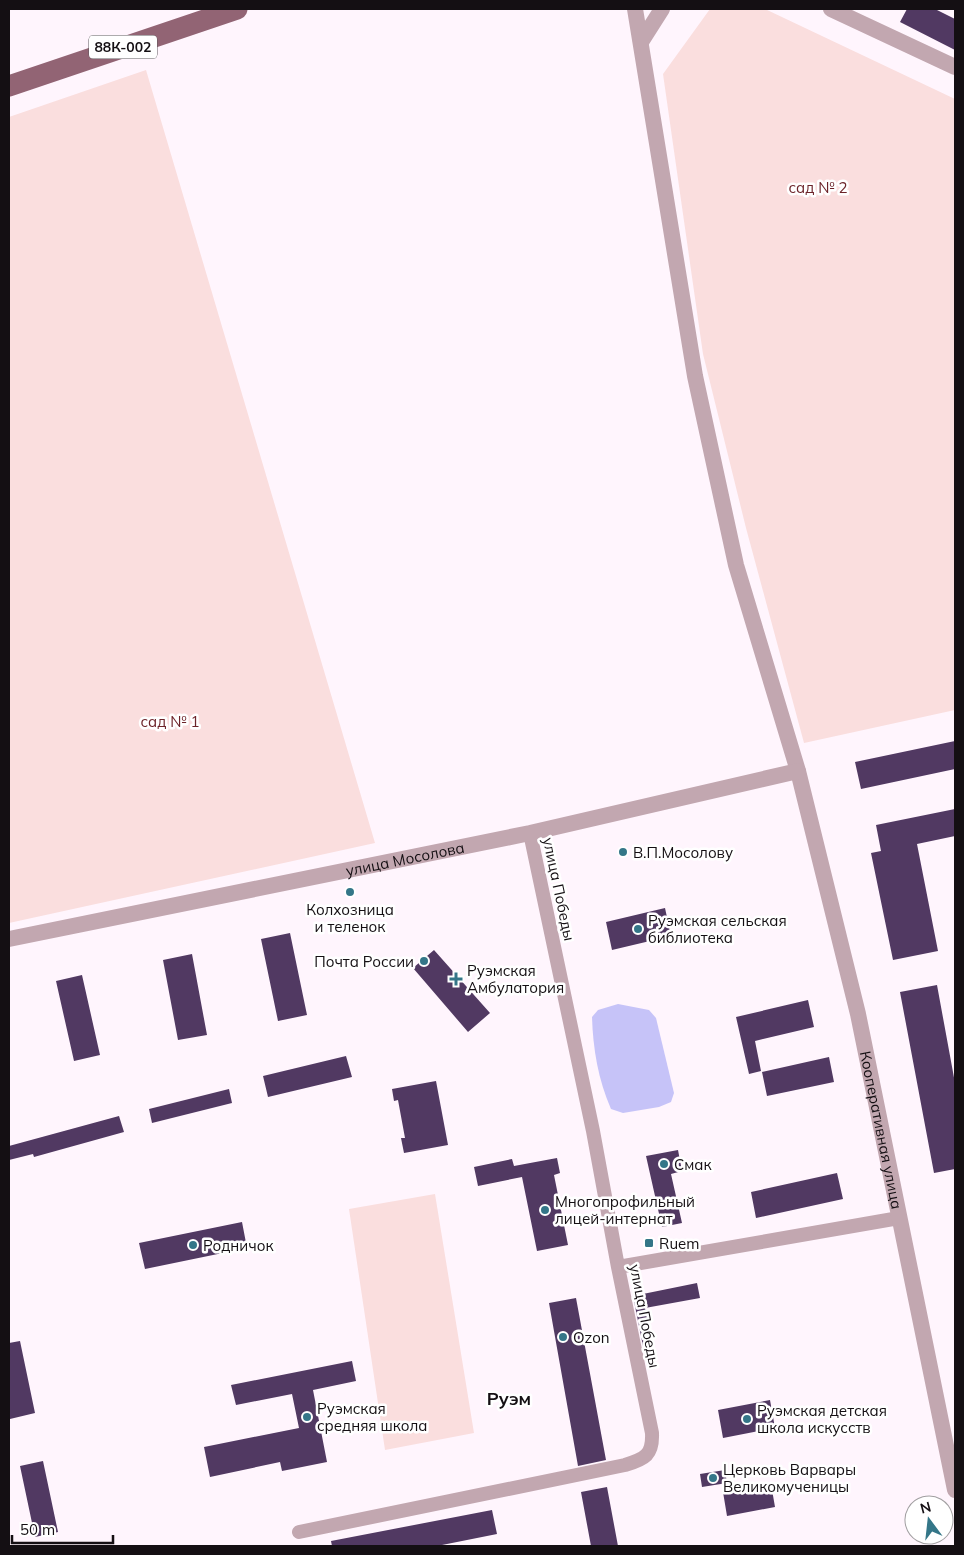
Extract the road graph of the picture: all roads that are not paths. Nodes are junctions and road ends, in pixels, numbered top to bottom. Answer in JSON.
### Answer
{"nodes":[{"id":1,"x":237,"y":9,"type":"edge"},
{"id":2,"x":635,"y":9,"type":"edge"},
{"id":3,"x":662,"y":9,"type":"edge"},
{"id":4,"x":831,"y":9,"type":"edge"},
{"id":5,"x":641,"y":42,"type":"junction"},
{"id":6,"x":955,"y":67,"type":"edge"},
{"id":7,"x":9,"y":86,"type":"edge"},
{"id":8,"x":798,"y":770,"type":"junction"},
{"id":9,"x":530,"y":833,"type":"junction"},
{"id":10,"x":9,"y":939,"type":"edge"},
{"id":11,"x":899,"y":1218,"type":"junction"},
{"id":12,"x":618,"y":1267,"type":"junction"},
{"id":13,"x":955,"y":1490,"type":"edge"},
{"id":14,"x":299,"y":1532,"type":"dead end"}],
"edges":[{"from":1,"to":7,"type":"main road","number":"88К-002"},
{"from":2,"to":5,"type":"street","name":"Кооперативная улица"},
{"from":3,"to":5,"type":"street"},
{"from":4,"to":6,"type":"street"},
{"from":5,"to":8,"type":"street","name":"Кооперативная улица"},
{"from":8,"to":9,"type":"street","name":"улица Мосолова"},
{"from":8,"to":11,"type":"street","name":"Кооперативная улица"},
{"from":9,"to":10,"type":"street","name":"улица Мосолова"},
{"from":9,"to":12,"type":"street","name":"улица Победы"},
{"from":11,"to":12,"type":"street"},
{"from":11,"to":13,"type":"street","name":"Кооперативная улица"},
{"from":12,"to":14,"type":"street","name":"улица Победы"}]}
